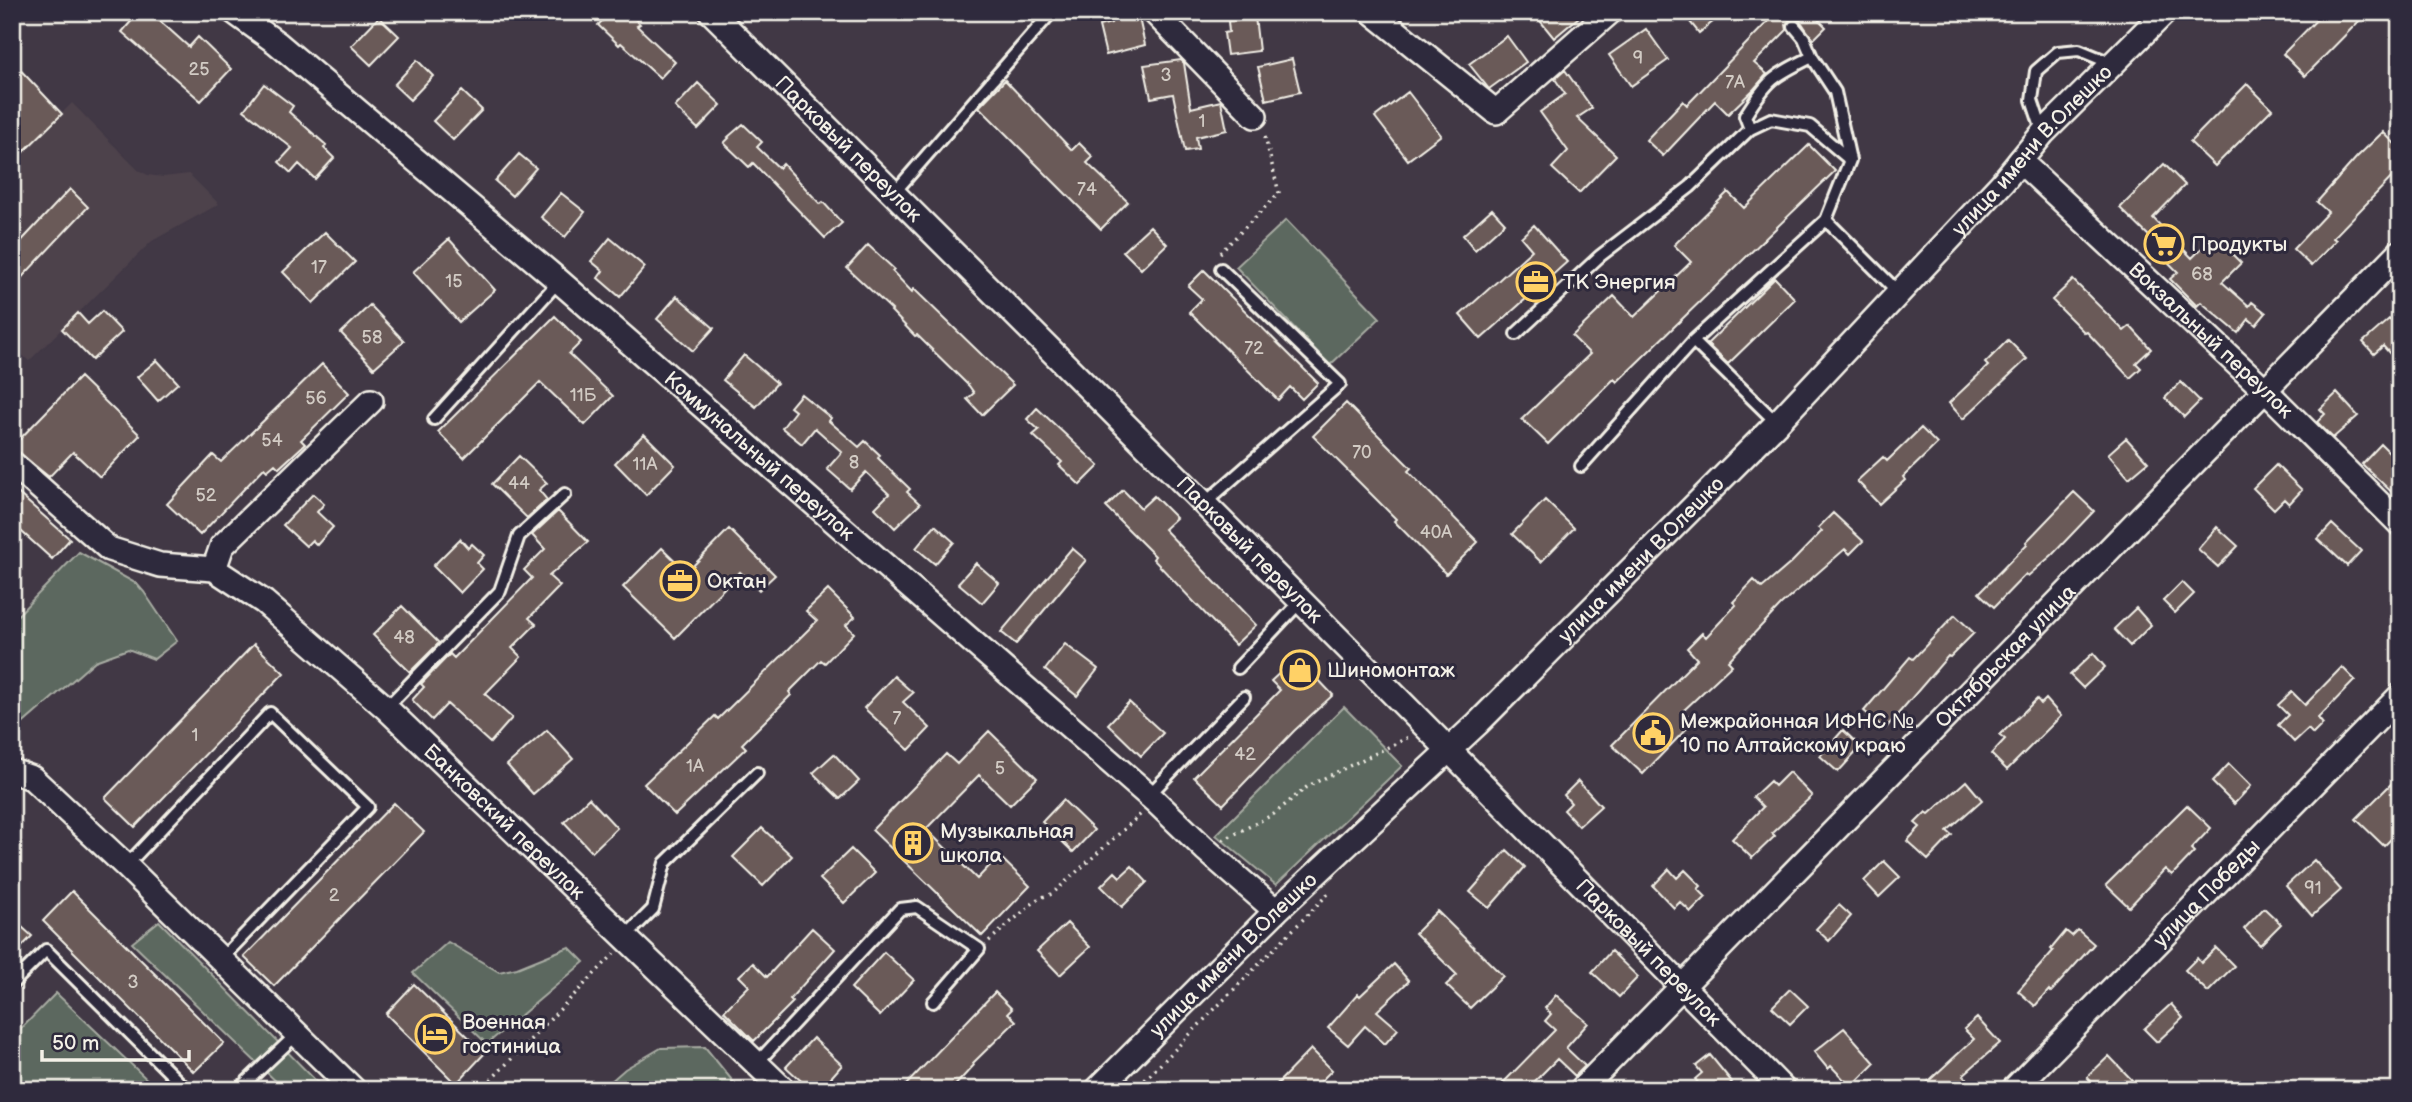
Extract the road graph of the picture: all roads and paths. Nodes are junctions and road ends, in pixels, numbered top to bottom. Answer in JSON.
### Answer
{"nodes":[{"id":1,"x":234,"y":12,"type":"edge"},
{"id":2,"x":1048,"y":12,"type":"edge"},
{"id":3,"x":1154,"y":12,"type":"edge"},
{"id":4,"x":1372,"y":12,"type":"edge"},
{"id":5,"x":1610,"y":12,"type":"edge"},
{"id":6,"x":2165,"y":12,"type":"edge"},
{"id":7,"x":724,"y":17,"type":"edge"},
{"id":8,"x":1794,"y":26,"type":"dead end"},
{"id":9,"x":1812,"y":57,"type":"junction"},
{"id":10,"x":2113,"y":64,"type":"junction"},
{"id":11,"x":1255,"y":116,"type":"joint"},
{"id":12,"x":1749,"y":130,"type":"junction"},
{"id":13,"x":2043,"y":133,"type":"junction"},
{"id":14,"x":1850,"y":160,"type":"junction"},
{"id":15,"x":2020,"y":161,"type":"junction"},
{"id":16,"x":893,"y":194,"type":"junction"},
{"id":17,"x":1826,"y":220,"type":"junction"},
{"id":18,"x":2400,"y":252,"type":"edge"},
{"id":19,"x":1221,"y":269,"type":"joint"},
{"id":20,"x":559,"y":281,"type":"junction"},
{"id":21,"x":1899,"y":293,"type":"junction"},
{"id":22,"x":1516,"y":334,"type":"dead end"},
{"id":23,"x":1693,"y":341,"type":"junction"},
{"id":24,"x":2266,"y":391,"type":"junction"},
{"id":25,"x":371,"y":401,"type":"dead end"},
{"id":26,"x":434,"y":419,"type":"dead end"},
{"id":27,"x":1777,"y":423,"type":"junction"},
{"id":28,"x":12,"y":463,"type":"edge"},
{"id":29,"x":1581,"y":466,"type":"dead end"},
{"id":30,"x":565,"y":494,"type":"dead end"},
{"id":31,"x":1204,"y":504,"type":"junction"},
{"id":32,"x":2400,"y":524,"type":"edge"},
{"id":33,"x":214,"y":569,"type":"junction"},
{"id":34,"x":1301,"y":601,"type":"junction"},
{"id":35,"x":1238,"y":668,"type":"dead end"},
{"id":36,"x":2400,"y":696,"type":"edge"},
{"id":37,"x":1244,"y":697,"type":"dead end"},
{"id":38,"x":386,"y":708,"type":"junction"},
{"id":39,"x":1426,"y":728,"type":"junction"},
{"id":40,"x":1448,"y":750,"type":"junction"},
{"id":41,"x":12,"y":771,"type":"edge"},
{"id":42,"x":757,"y":774,"type":"dead end"},
{"id":43,"x":1152,"y":798,"type":"junction"},
{"id":44,"x":1205,"y":849,"type":"junction"},
{"id":45,"x":126,"y":866,"type":"junction"},
{"id":46,"x":1331,"y":892,"type":"dead end"},
{"id":47,"x":1276,"y":911,"type":"junction"},
{"id":48,"x":625,"y":939,"type":"junction"},
{"id":49,"x":979,"y":949,"type":"junction"},
{"id":50,"x":221,"y":959,"type":"junction"},
{"id":51,"x":12,"y":984,"type":"edge"},
{"id":52,"x":1682,"y":986,"type":"junction"},
{"id":53,"x":933,"y":1002,"type":"dead end"},
{"id":54,"x":297,"y":1034,"type":"junction"},
{"id":55,"x":756,"y":1064,"type":"junction"},
{"id":56,"x":187,"y":1090,"type":"edge"},
{"id":57,"x":238,"y":1090,"type":"edge"},
{"id":58,"x":354,"y":1090,"type":"edge"},
{"id":59,"x":481,"y":1090,"type":"edge"},
{"id":60,"x":784,"y":1090,"type":"edge"},
{"id":61,"x":1097,"y":1090,"type":"edge"},
{"id":62,"x":1135,"y":1090,"type":"edge"},
{"id":63,"x":1581,"y":1090,"type":"edge"},
{"id":64,"x":1784,"y":1090,"type":"edge"},
{"id":65,"x":2013,"y":1090,"type":"edge"}],
"edges":[{"from":1,"to":20,"type":"street","name":"Коммунальный переулок"},
{"from":2,"to":16,"type":"lane"},
{"from":3,"to":11,"type":"street"},
{"from":4,"to":5,"type":"street"},
{"from":6,"to":10,"type":"street","name":"улица имени В.Олешко"},
{"from":7,"to":16,"type":"street","name":"Парковый переулок"},
{"from":8,"to":9,"type":"lane"},
{"from":9,"to":12,"type":"lane"},
{"from":9,"to":14,"type":"lane"},
{"from":10,"to":13,"type":"street","name":"улица имени В.Олешко"},
{"from":10,"to":13,"type":"lane"},
{"from":11,"to":19,"type":"path"},
{"from":12,"to":14,"type":"lane"},
{"from":12,"to":22,"type":"lane"},
{"from":13,"to":15,"type":"street","name":"улица имени В.Олешко"},
{"from":14,"to":17,"type":"lane"},
{"from":15,"to":21,"type":"street","name":"улица имени В.Олешко"},
{"from":15,"to":24,"type":"street","name":"Вокзальный переулок"},
{"from":16,"to":31,"type":"street","name":"Парковый переулок"},
{"from":17,"to":21,"type":"lane"},
{"from":17,"to":23,"type":"lane"},
{"from":18,"to":24,"type":"street","name":"Октябрьская улица"},
{"from":19,"to":31,"type":"lane"},
{"from":20,"to":26,"type":"lane"},
{"from":20,"to":43,"type":"street","name":"Коммунальный переулок"},
{"from":21,"to":27,"type":"street","name":"улица имени В.Олешко"},
{"from":23,"to":27,"type":"lane"},
{"from":23,"to":29,"type":"lane"},
{"from":24,"to":32,"type":"street","name":"Вокзальный переулок"},
{"from":24,"to":52,"type":"street","name":"Октябрьская улица"},
{"from":25,"to":33,"type":"street"},
{"from":27,"to":40,"type":"street","name":"улица имени В.Олешко"},
{"from":28,"to":33,"type":"street","name":"Банковский переулок"},
{"from":30,"to":38,"type":"lane"},
{"from":31,"to":34,"type":"street","name":"Парковый переулок"},
{"from":33,"to":38,"type":"street","name":"Банковский переулок"},
{"from":34,"to":35,"type":"lane"},
{"from":34,"to":39,"type":"street","name":"Парковый переулок"},
{"from":36,"to":65,"type":"street","name":"улица Победы"},
{"from":37,"to":43,"type":"lane"},
{"from":38,"to":48,"type":"street","name":"Банковский переулок"},
{"from":39,"to":40,"type":"street","name":"Парковый переулок"},
{"from":39,"to":44,"type":"path"},
{"from":40,"to":47,"type":"street","name":"улица имени В.Олешко"},
{"from":40,"to":52,"type":"street","name":"Парковый переулок"},
{"from":41,"to":45,"type":"street"},
{"from":42,"to":48,"type":"lane"},
{"from":43,"to":44,"type":"street","name":"Коммунальный переулок"},
{"from":43,"to":49,"type":"path"},
{"from":44,"to":47,"type":"street","name":"Коммунальный переулок"},
{"from":45,"to":50,"type":"street"},
{"from":45,"to":50,"type":"lane"},
{"from":46,"to":62,"type":"path"},
{"from":47,"to":61,"type":"street","name":"улица имени В.Олешко"},
{"from":48,"to":55,"type":"street","name":"Банковский переулок"},
{"from":48,"to":59,"type":"path"},
{"from":49,"to":53,"type":"lane"},
{"from":49,"to":55,"type":"lane"},
{"from":50,"to":54,"type":"street"},
{"from":51,"to":56,"type":"lane"},
{"from":52,"to":63,"type":"street","name":"Октябрьская улица"},
{"from":52,"to":64,"type":"street","name":"Парковый переулок"},
{"from":54,"to":57,"type":"lane"},
{"from":54,"to":58,"type":"street"},
{"from":55,"to":60,"type":"street","name":"Банковский переулок"}]}
